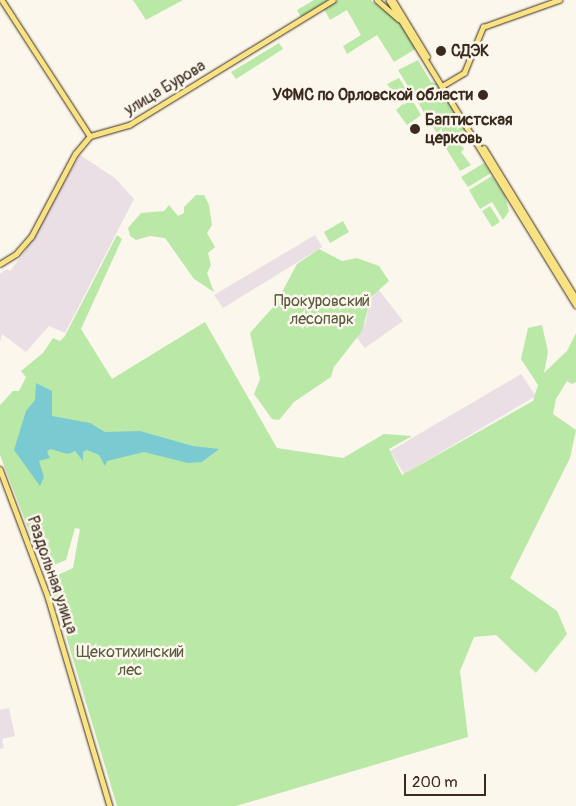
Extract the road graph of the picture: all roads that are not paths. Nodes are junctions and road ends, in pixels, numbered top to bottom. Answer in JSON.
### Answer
{"nodes":[{"id":1,"x":2,"y":0,"type":"edge"},
{"id":2,"x":334,"y":0,"type":"edge"},
{"id":3,"x":377,"y":0,"type":"edge"},
{"id":4,"x":391,"y":0,"type":"edge"},
{"id":5,"x":559,"y":0,"type":"edge"},
{"id":6,"x":403,"y":23,"type":"junction"},
{"id":7,"x":444,"y":86,"type":"junction"},
{"id":8,"x":90,"y":136,"type":"junction"},
{"id":9,"x":0,"y":264,"type":"edge"},
{"id":10,"x":576,"y":298,"type":"edge"},
{"id":11,"x":576,"y":305,"type":"edge"},
{"id":12,"x":0,"y":469,"type":"edge"},
{"id":13,"x":110,"y":806,"type":"edge"}],
"edges":[{"from":1,"to":8,"type":"main road"},
{"from":2,"to":8,"type":"main road","name":"улица Бурова"},
{"from":3,"to":6,"type":"main road"},
{"from":4,"to":6,"type":"main road"},
{"from":4,"to":7,"type":"main road"},
{"from":5,"to":7,"type":"main road"},
{"from":6,"to":7,"type":"main road"},
{"from":7,"to":10,"type":"main road"},
{"from":7,"to":11,"type":"main road"},
{"from":8,"to":9,"type":"main road"},
{"from":12,"to":13,"type":"main road","name":"Раздольная улица"}]}
